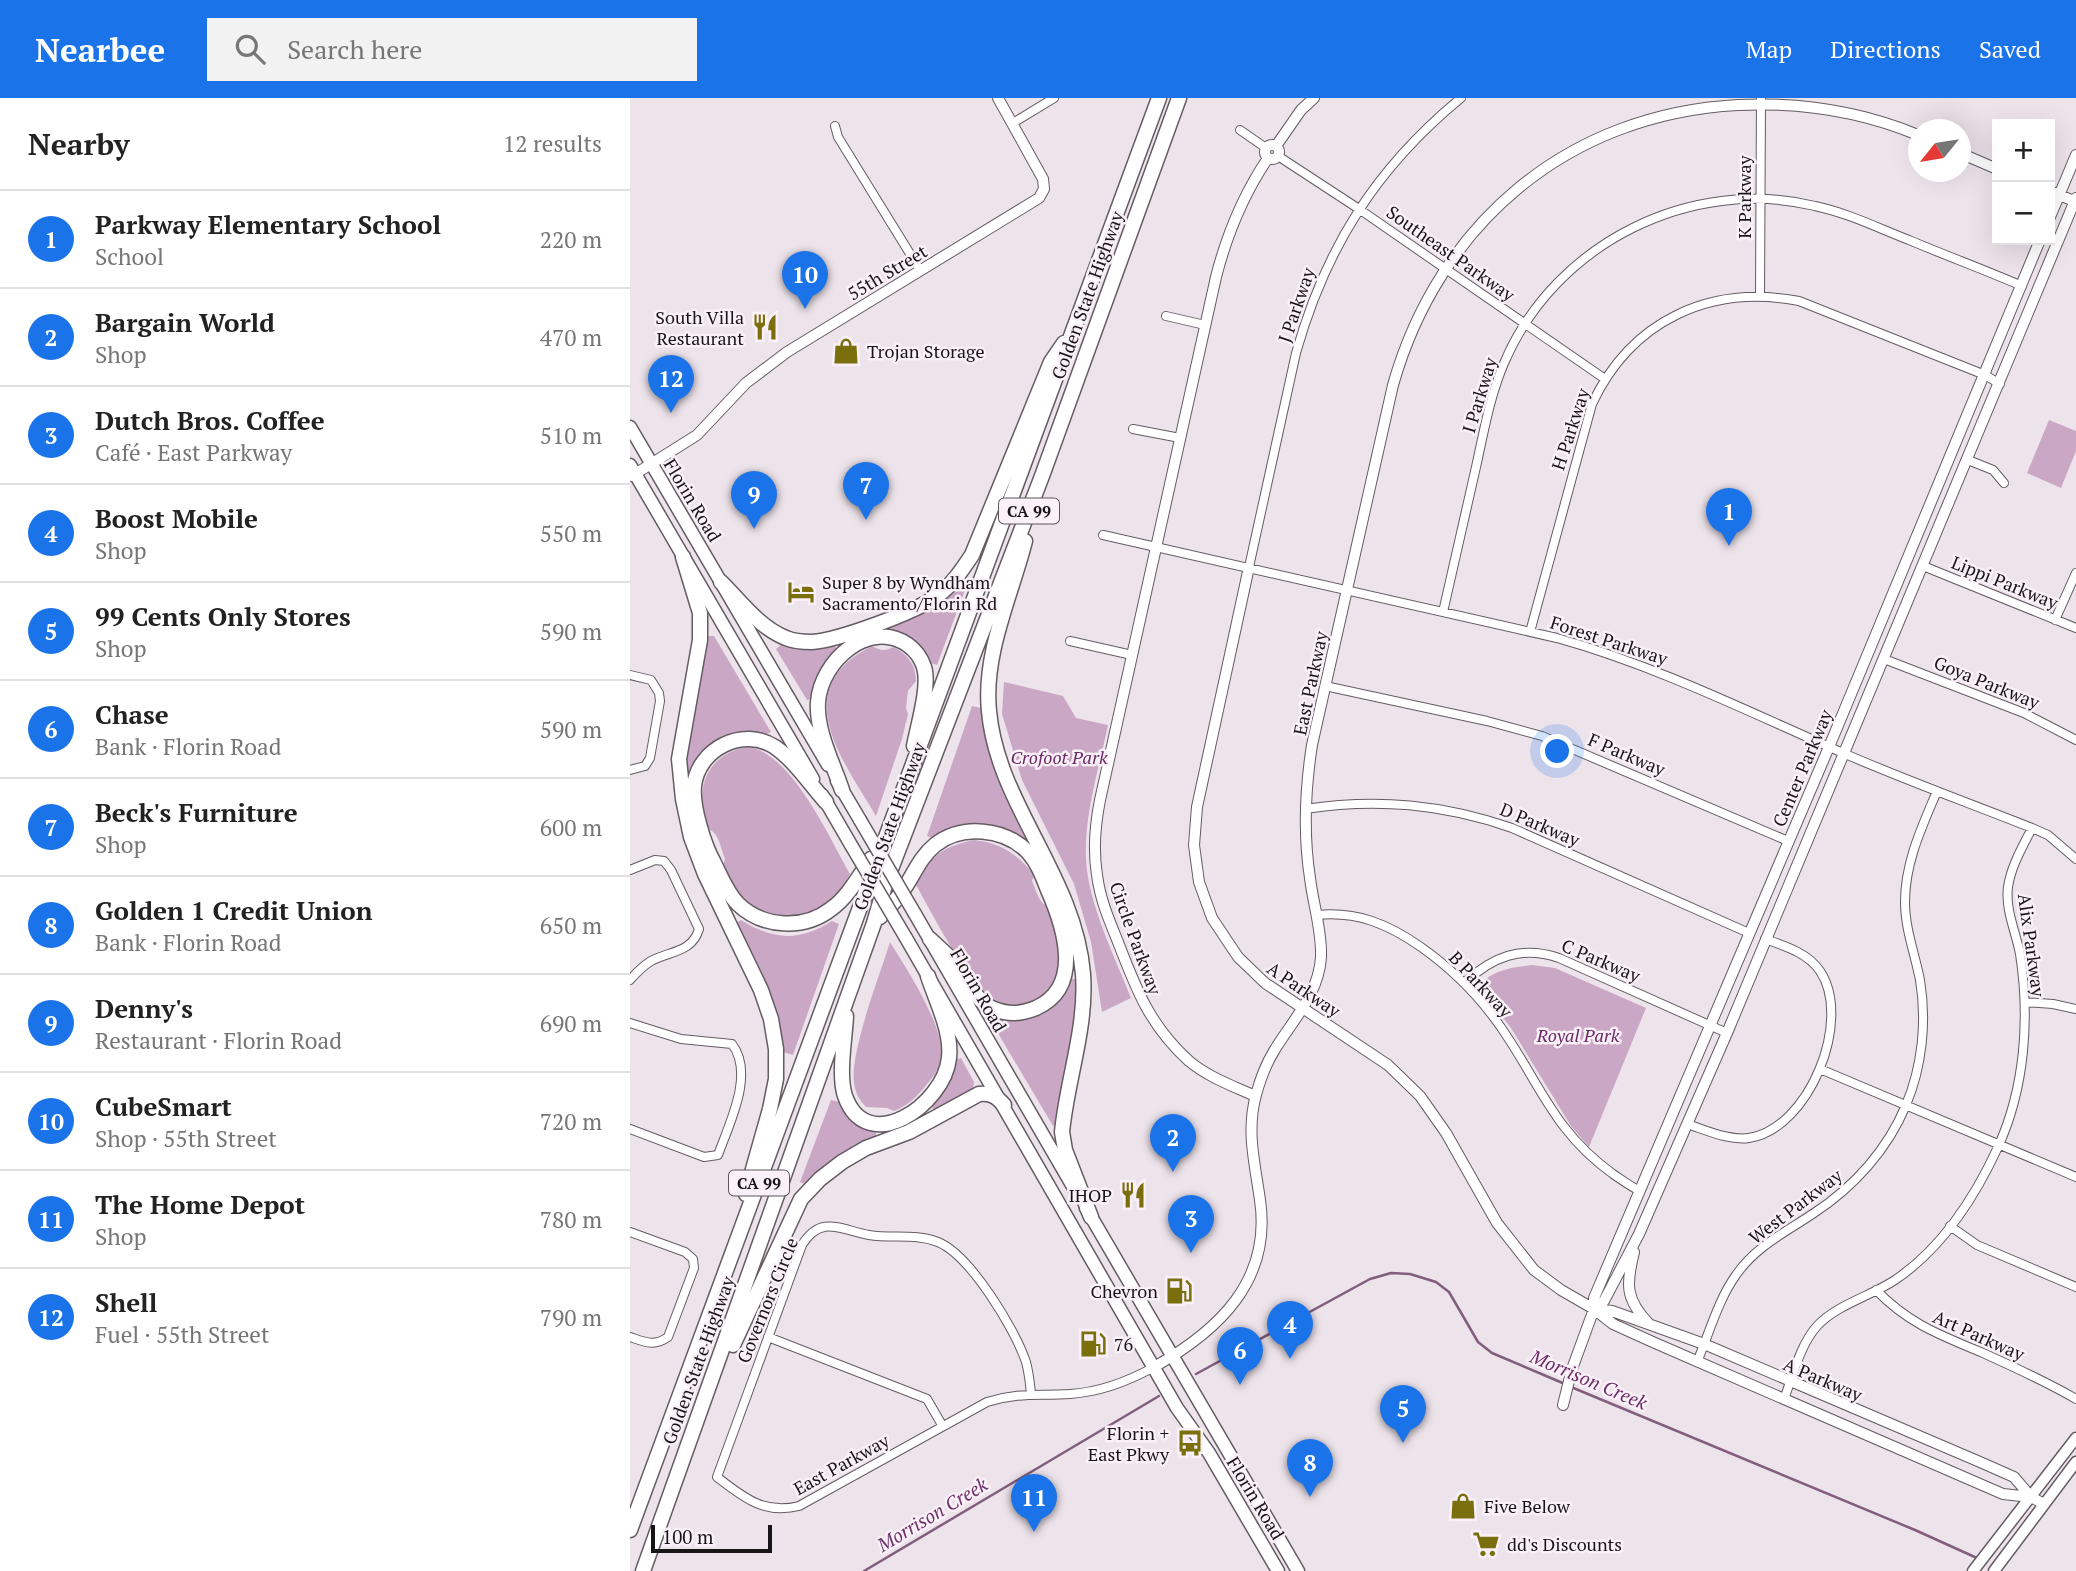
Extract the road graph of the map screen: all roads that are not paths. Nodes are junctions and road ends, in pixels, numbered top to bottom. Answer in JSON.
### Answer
{"nodes":[{"id":1,"x":998,"y":98,"type":"edge"},
{"id":2,"x":1054,"y":98,"type":"edge"},
{"id":3,"x":1159,"y":98,"type":"edge"},
{"id":4,"x":1179,"y":98,"type":"edge"},
{"id":5,"x":1314,"y":98,"type":"edge"},
{"id":6,"x":1461,"y":98,"type":"edge"},
{"id":7,"x":1761,"y":100,"type":"edge"},
{"id":8,"x":1013,"y":123,"type":"junction"},
{"id":9,"x":835,"y":126,"type":"dead end"},
{"id":10,"x":1240,"y":130,"type":"dead end"},
{"id":11,"x":1908,"y":131,"type":"edge"},
{"id":12,"x":1272,"y":152,"type":"junction"},
{"id":13,"x":2076,"y":155,"type":"edge"},
{"id":14,"x":1971,"y":157,"type":"edge"},
{"id":15,"x":1992,"y":167,"type":"edge"},
{"id":16,"x":2055,"y":193,"type":"edge"},
{"id":17,"x":1759,"y":199,"type":"junction"},
{"id":18,"x":2076,"y":201,"type":"edge"},
{"id":19,"x":1359,"y":209,"type":"junction"},
{"id":20,"x":2038,"y":245,"type":"edge"},
{"id":21,"x":1444,"y":268,"type":"junction"},
{"id":22,"x":919,"y":270,"type":"junction"},
{"id":23,"x":2022,"y":286,"type":"junction"},
{"id":24,"x":1760,"y":296,"type":"junction"},
{"id":25,"x":1166,"y":316,"type":"dead end"},
{"id":26,"x":1525,"y":324,"type":"junction"},
{"id":27,"x":1077,"y":325,"type":"junction"},
{"id":28,"x":1205,"y":325,"type":"junction"},
{"id":29,"x":1985,"y":375,"type":"junction"},
{"id":30,"x":1605,"y":379,"type":"junction"},
{"id":31,"x":2000,"y":383,"type":"junction"},
{"id":32,"x":630,"y":427,"type":"edge"},
{"id":33,"x":1133,"y":429,"type":"dead end"},
{"id":34,"x":1180,"y":438,"type":"junction"},
{"id":35,"x":1968,"y":460,"type":"junction"},
{"id":36,"x":651,"y":464,"type":"junction"},
{"id":37,"x":632,"y":472,"type":"edge"},
{"id":38,"x":1042,"y":477,"type":"junction"},
{"id":39,"x":2004,"y":483,"type":"dead end"},
{"id":40,"x":1103,"y":535,"type":"dead end"},
{"id":41,"x":1156,"y":547,"type":"junction"},
{"id":42,"x":683,"y":557,"type":"junction"},
{"id":43,"x":1923,"y":566,"type":"junction"},
{"id":44,"x":1249,"y":567,"type":"junction"},
{"id":45,"x":2076,"y":573,"type":"edge"},
{"id":46,"x":722,"y":582,"type":"junction"},
{"id":47,"x":1347,"y":590,"type":"junction"},
{"id":48,"x":1443,"y":612,"type":"junction"},
{"id":49,"x":2055,"y":620,"type":"junction"},
{"id":50,"x":2076,"y":628,"type":"edge"},
{"id":51,"x":1530,"y":632,"type":"junction"},
{"id":52,"x":1070,"y":641,"type":"dead end"},
{"id":53,"x":1132,"y":655,"type":"junction"},
{"id":54,"x":1884,"y":659,"type":"junction"},
{"id":55,"x":630,"y":675,"type":"edge"},
{"id":56,"x":1325,"y":687,"type":"junction"},
{"id":57,"x":2076,"y":740,"type":"edge"},
{"id":58,"x":1829,"y":747,"type":"junction"},
{"id":59,"x":1844,"y":754,"type":"junction"},
{"id":60,"x":630,"y":770,"type":"edge"},
{"id":61,"x":908,"y":781,"type":"junction"},
{"id":62,"x":842,"y":790,"type":"junction"},
{"id":63,"x":1937,"y":791,"type":"junction"},
{"id":64,"x":826,"y":802,"type":"junction"},
{"id":65,"x":1305,"y":809,"type":"junction"},
{"id":66,"x":2032,"y":828,"type":"junction"},
{"id":67,"x":888,"y":835,"type":"junction"},
{"id":68,"x":1788,"y":841,"type":"junction"},
{"id":69,"x":2076,"y":859,"type":"edge"},
{"id":70,"x":630,"y":870,"type":"edge"},
{"id":71,"x":1317,"y":915,"type":"junction"},
{"id":72,"x":874,"y":923,"type":"junction"},
{"id":73,"x":1749,"y":933,"type":"junction"},
{"id":74,"x":930,"y":939,"type":"junction"},
{"id":75,"x":1765,"y":939,"type":"junction"},
{"id":76,"x":928,"y":976,"type":"junction"},
{"id":77,"x":630,"y":980,"type":"edge"},
{"id":78,"x":1464,"y":983,"type":"junction"},
{"id":79,"x":848,"y":995,"type":"junction"},
{"id":80,"x":2025,"y":1003,"type":"junction"},
{"id":81,"x":1303,"y":1008,"type":"junction"},
{"id":82,"x":2076,"y":1009,"type":"edge"},
{"id":83,"x":630,"y":1023,"type":"edge"},
{"id":84,"x":1709,"y":1025,"type":"junction"},
{"id":85,"x":1727,"y":1033,"type":"junction"},
{"id":86,"x":1820,"y":1069,"type":"junction"},
{"id":87,"x":1255,"y":1096,"type":"junction"},
{"id":88,"x":1004,"y":1105,"type":"junction"},
{"id":89,"x":1905,"y":1107,"type":"junction"},
{"id":90,"x":1687,"y":1124,"type":"junction"},
{"id":91,"x":630,"y":1129,"type":"edge"},
{"id":92,"x":1999,"y":1146,"type":"junction"},
{"id":93,"x":2076,"y":1177,"type":"edge"},
{"id":94,"x":1640,"y":1191,"type":"junction"},
{"id":95,"x":1091,"y":1217,"type":"junction"},
{"id":96,"x":1950,"y":1226,"type":"junction"},
{"id":97,"x":630,"y":1232,"type":"edge"},
{"id":98,"x":1639,"y":1234,"type":"junction"},
{"id":99,"x":2076,"y":1287,"type":"edge"},
{"id":100,"x":1876,"y":1290,"type":"junction"},
{"id":101,"x":717,"y":1296,"type":"junction"},
{"id":102,"x":1594,"y":1309,"type":"junction"},
{"id":103,"x":1650,"y":1325,"type":"junction"},
{"id":104,"x":630,"y":1337,"type":"edge"},
{"id":105,"x":768,"y":1338,"type":"junction"},
{"id":106,"x":1704,"y":1344,"type":"junction"},
{"id":107,"x":1172,"y":1357,"type":"junction"},
{"id":108,"x":1697,"y":1362,"type":"junction"},
{"id":109,"x":1154,"y":1367,"type":"junction"},
{"id":110,"x":1791,"y":1382,"type":"junction"},
{"id":111,"x":1031,"y":1394,"type":"junction"},
{"id":112,"x":1784,"y":1399,"type":"junction"},
{"id":113,"x":2076,"y":1399,"type":"edge"},
{"id":114,"x":1563,"y":1405,"type":"dead end"},
{"id":115,"x":695,"y":1426,"type":"junction"},
{"id":116,"x":942,"y":1426,"type":"junction"},
{"id":117,"x":2076,"y":1438,"type":"edge"},
{"id":118,"x":2076,"y":1462,"type":"edge"},
{"id":119,"x":717,"y":1477,"type":"joint"},
{"id":120,"x":2031,"y":1497,"type":"junction"},
{"id":121,"x":2044,"y":1504,"type":"junction"},
{"id":122,"x":630,"y":1530,"type":"edge"},
{"id":123,"x":643,"y":1571,"type":"edge"},
{"id":124,"x":1278,"y":1571,"type":"edge"},
{"id":125,"x":1298,"y":1571,"type":"edge"},
{"id":126,"x":1973,"y":1571,"type":"edge"},
{"id":127,"x":1994,"y":1571,"type":"edge"}],
"edges":[{"from":1,"to":8,"type":"street"},
{"from":2,"to":8,"type":"street"},
{"from":3,"to":27,"type":"highway","name":"Golden State Highway","number":"CA 99"},
{"from":4,"to":38,"type":"highway","name":"Golden State Highway","number":"CA 99"},
{"from":5,"to":12,"type":"street","name":"Circle Parkway"},
{"from":6,"to":19,"type":"street","name":"J Parkway"},
{"from":7,"to":11,"type":"street","name":"East Parkway"},
{"from":7,"to":17,"type":"street","name":"K Parkway"},
{"from":7,"to":21,"type":"street","name":"East Parkway"},
{"from":8,"to":22,"type":"street","name":"55th Street"},
{"from":9,"to":22,"type":"street"},
{"from":10,"to":12,"type":"street","name":"Southeast Parkway"},
{"from":12,"to":19,"type":"street","name":"Southeast Parkway"},
{"from":12,"to":28,"type":"street","name":"Circle Parkway"},
{"from":13,"to":16,"type":"street"},
{"from":14,"to":15,"type":"street"},
{"from":16,"to":18,"type":"street"},
{"from":17,"to":23,"type":"street","name":"I Parkway"},
{"from":17,"to":24,"type":"street","name":"K Parkway"},
{"from":17,"to":26,"type":"street","name":"I Parkway"},
{"from":18,"to":31,"type":"street","name":"Center Parkway"},
{"from":19,"to":21,"type":"street","name":"Southeast Parkway"},
{"from":19,"to":44,"type":"street","name":"J Parkway"},
{"from":20,"to":23,"type":"street","name":"Center Parkway"},
{"from":21,"to":26,"type":"street","name":"Southeast Parkway"},
{"from":21,"to":47,"type":"street","name":"East Parkway"},
{"from":22,"to":36,"type":"street","name":"55th Street"},
{"from":23,"to":29,"type":"street","name":"Center Parkway"},
{"from":24,"to":29,"type":"street","name":"H Parkway"},
{"from":24,"to":30,"type":"street","name":"H Parkway"},
{"from":25,"to":28,"type":"street"},
{"from":26,"to":30,"type":"street","name":"Southeast Parkway"},
{"from":26,"to":48,"type":"street","name":"I Parkway"},
{"from":27,"to":46,"type":"highway"},
{"from":27,"to":61,"type":"highway","name":"Golden State Highway","number":"CA 99"},
{"from":28,"to":34,"type":"street","name":"Circle Parkway"},
{"from":29,"to":31,"type":"street","name":"H Parkway"},
{"from":29,"to":58,"type":"street","name":"Center Parkway"},
{"from":30,"to":51,"type":"street","name":"H Parkway"},
{"from":31,"to":35,"type":"street","name":"Center Parkway"},
{"from":32,"to":36,"type":"main road","name":"Florin Road"},
{"from":33,"to":34,"type":"street"},
{"from":34,"to":41,"type":"street","name":"Circle Parkway"},
{"from":35,"to":39,"type":"street"},
{"from":35,"to":43,"type":"street","name":"Center Parkway"},
{"from":36,"to":37,"type":"street","name":"55th Street"},
{"from":36,"to":46,"type":"main road","name":"Florin Road"},
{"from":37,"to":42,"type":"main road","name":"Florin Road"},
{"from":38,"to":72,"type":"highway","name":"Golden State Highway","number":"CA 99"},
{"from":38,"to":95,"type":"highway"},
{"from":40,"to":41,"type":"street","name":"Forest Parkway"},
{"from":41,"to":44,"type":"street","name":"Forest Parkway"},
{"from":41,"to":53,"type":"street","name":"Circle Parkway"},
{"from":42,"to":64,"type":"main road","name":"Florin Road"},
{"from":42,"to":101,"type":"highway"},
{"from":43,"to":49,"type":"street","name":"Lippi Parkway"},
{"from":43,"to":54,"type":"street","name":"Center Parkway"},
{"from":44,"to":47,"type":"street","name":"Forest Parkway"},
{"from":44,"to":81,"type":"street","name":"A Parkway"},
{"from":45,"to":49,"type":"street"},
{"from":46,"to":62,"type":"main road","name":"Florin Road"},
{"from":47,"to":48,"type":"street","name":"Forest Parkway"},
{"from":47,"to":56,"type":"street","name":"East Parkway"},
{"from":48,"to":51,"type":"street","name":"Forest Parkway"},
{"from":49,"to":50,"type":"street","name":"Lippi Parkway"},
{"from":51,"to":58,"type":"street","name":"Forest Parkway"},
{"from":52,"to":53,"type":"street"},
{"from":53,"to":87,"type":"street","name":"Circle Parkway"},
{"from":54,"to":57,"type":"street","name":"Goya Parkway"},
{"from":54,"to":59,"type":"street","name":"Center Parkway"},
{"from":55,"to":60,"type":"street"},
{"from":56,"to":65,"type":"street","name":"East Parkway"},
{"from":56,"to":68,"type":"street","name":"F Parkway"},
{"from":58,"to":59,"type":"street","name":"Forest Parkway"},
{"from":58,"to":68,"type":"street","name":"Center Parkway"},
{"from":59,"to":63,"type":"street","name":"Forest Parkway"},
{"from":59,"to":75,"type":"street","name":"Center Parkway"},
{"from":61,"to":62,"type":"highway"},
{"from":61,"to":67,"type":"highway","name":"Golden State Highway","number":"CA 99"},
{"from":62,"to":74,"type":"main road","name":"Florin Road","bridge":true},
{"from":63,"to":66,"type":"street","name":"Forest Parkway"},
{"from":63,"to":89,"type":"street","name":"West Parkway"},
{"from":64,"to":67,"type":"highway"},
{"from":64,"to":76,"type":"main road","name":"Florin Road","bridge":true},
{"from":65,"to":71,"type":"street","name":"East Parkway"},
{"from":65,"to":73,"type":"street","name":"D Parkway"},
{"from":66,"to":69,"type":"street","name":"Forest Parkway"},
{"from":66,"to":80,"type":"street","name":"Alix Parkway"},
{"from":67,"to":101,"type":"highway","name":"Golden State Highway","number":"CA 99"},
{"from":68,"to":73,"type":"street","name":"Center Parkway"},
{"from":70,"to":77,"type":"street"},
{"from":71,"to":78,"type":"street","name":"B Parkway"},
{"from":71,"to":81,"type":"street","name":"East Parkway"},
{"from":72,"to":74,"type":"highway"},
{"from":72,"to":79,"type":"highway","name":"Golden State Highway","number":"CA 99"},
{"from":73,"to":84,"type":"street","name":"Center Parkway"},
{"from":74,"to":95,"type":"main road","name":"Florin Road"},
{"from":75,"to":85,"type":"street","name":"Center Parkway"},
{"from":75,"to":86,"type":"street"},
{"from":76,"to":79,"type":"highway"},
{"from":76,"to":88,"type":"main road","name":"Florin Road"},
{"from":78,"to":84,"type":"street","name":"C Parkway"},
{"from":78,"to":94,"type":"street","name":"B Parkway"},
{"from":79,"to":115,"type":"highway","name":"Golden State Highway","number":"CA 99"},
{"from":80,"to":82,"type":"street"},
{"from":80,"to":92,"type":"street","name":"Alix Parkway"},
{"from":81,"to":87,"type":"street","name":"East Parkway"},
{"from":81,"to":102,"type":"street","name":"A Parkway"},
{"from":83,"to":91,"type":"street"},
{"from":84,"to":85,"type":"street","name":"C Parkway"},
{"from":84,"to":94,"type":"street","name":"Center Parkway"},
{"from":85,"to":90,"type":"street","name":"Center Parkway"},
{"from":86,"to":89,"type":"street"},
{"from":86,"to":90,"type":"street"},
{"from":87,"to":107,"type":"street","name":"East Parkway"},
{"from":88,"to":109,"type":"main road","name":"Florin Road"},
{"from":88,"to":115,"type":"highway"},
{"from":89,"to":92,"type":"street"},
{"from":89,"to":106,"type":"street","name":"West Parkway"},
{"from":90,"to":98,"type":"street","name":"Center Parkway"},
{"from":92,"to":93,"type":"street"},
{"from":92,"to":96,"type":"street","name":"Alix Parkway"},
{"from":94,"to":102,"type":"street","name":"Center Parkway"},
{"from":95,"to":107,"type":"main road","name":"Florin Road"},
{"from":96,"to":99,"type":"street"},
{"from":96,"to":100,"type":"street","name":"Alix Parkway"},
{"from":97,"to":104,"type":"street"},
{"from":98,"to":102,"type":"street","name":"Center Parkway"},
{"from":98,"to":103,"type":"street"},
{"from":100,"to":110,"type":"street","name":"Alix Parkway"},
{"from":100,"to":113,"type":"street","name":"Art Parkway"},
{"from":101,"to":122,"type":"highway","name":"Golden State Highway","number":"CA 99"},
{"from":102,"to":103,"type":"street","name":"A Parkway"},
{"from":102,"to":108,"type":"street","name":"A Parkway"},
{"from":102,"to":114,"type":"street","name":"Center Parkway"},
{"from":103,"to":106,"type":"street","name":"A Parkway"},
{"from":105,"to":111,"type":"street","name":"Governors Circle"},
{"from":105,"to":116,"type":"street"},
{"from":105,"to":119,"type":"street","name":"Governors Circle"},
{"from":106,"to":108,"type":"street","name":"West Parkway"},
{"from":106,"to":110,"type":"street","name":"A Parkway"},
{"from":107,"to":109,"type":"street","name":"East Parkway"},
{"from":107,"to":125,"type":"main road","name":"Florin Road"},
{"from":108,"to":112,"type":"street","name":"A Parkway"},
{"from":109,"to":111,"type":"street","name":"East Parkway"},
{"from":109,"to":124,"type":"main road","name":"Florin Road"},
{"from":110,"to":112,"type":"street","name":"Alix Parkway"},
{"from":110,"to":120,"type":"street","name":"A Parkway"},
{"from":111,"to":116,"type":"street","name":"East Parkway"},
{"from":112,"to":120,"type":"street","name":"A Parkway"},
{"from":115,"to":123,"type":"highway","name":"Golden State Highway","number":"CA 99"},
{"from":116,"to":119,"type":"street","name":"East Parkway"},
{"from":117,"to":120,"type":"main road"},
{"from":118,"to":121,"type":"main road"},
{"from":120,"to":121,"type":"street","name":"A Parkway"},
{"from":120,"to":126,"type":"main road"},
{"from":121,"to":127,"type":"main road"}]}
